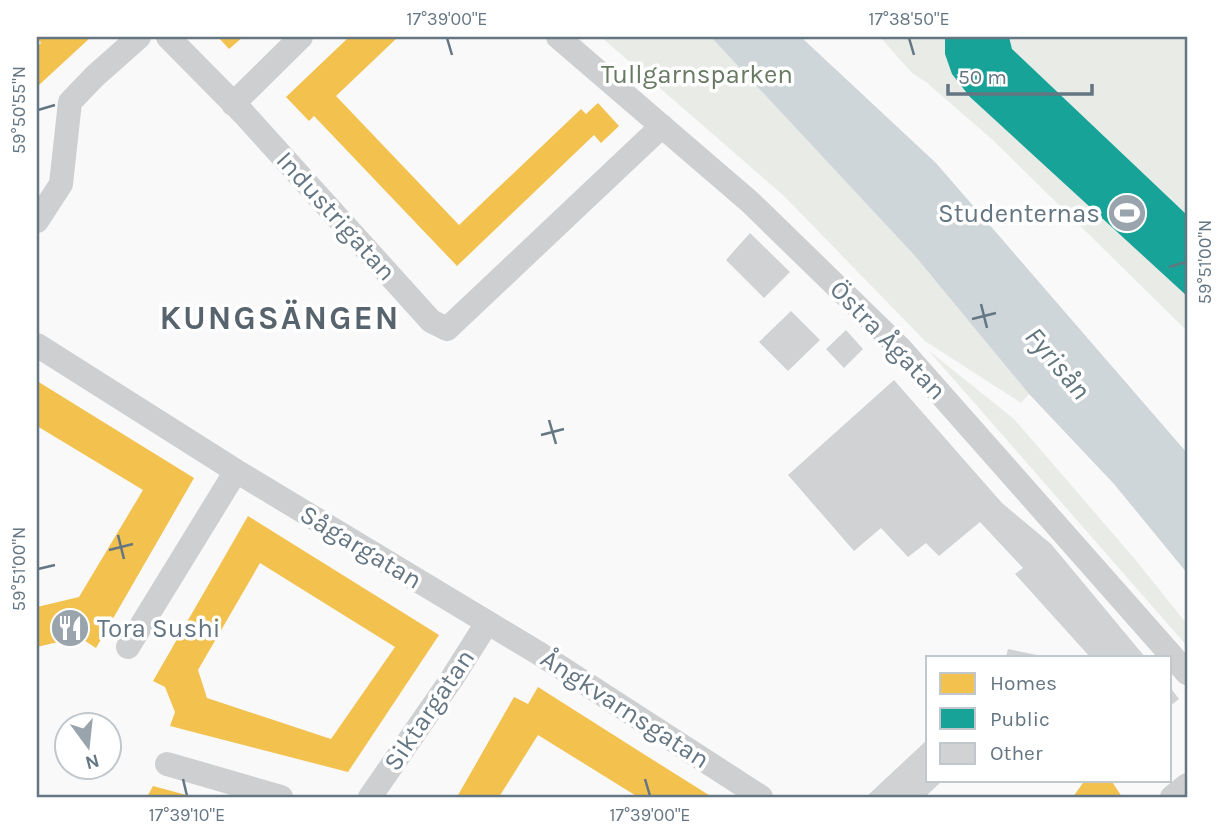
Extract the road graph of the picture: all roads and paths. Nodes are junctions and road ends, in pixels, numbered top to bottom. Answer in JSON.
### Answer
{"nodes":[{"id":1,"x":169,"y":37,"type":"edge"},
{"id":2,"x":301,"y":37,"type":"edge"},
{"id":3,"x":558,"y":37,"type":"edge"},
{"id":4,"x":131,"y":39,"type":"edge"},
{"id":5,"x":233,"y":104,"type":"junction"},
{"id":6,"x":662,"y":126,"type":"junction"},
{"id":7,"x":37,"y":221,"type":"edge"},
{"id":8,"x":37,"y":345,"type":"edge"},
{"id":9,"x":236,"y":471,"type":"junction"},
{"id":10,"x":487,"y":622,"type":"junction"},
{"id":11,"x":128,"y":647,"type":"dead end"},
{"id":12,"x":1187,"y":673,"type":"edge"},
{"id":13,"x":167,"y":764,"type":"dead end"},
{"id":14,"x":1187,"y":785,"type":"edge"},
{"id":15,"x":281,"y":797,"type":"edge"},
{"id":16,"x":370,"y":797,"type":"edge"},
{"id":17,"x":761,"y":797,"type":"edge"},
{"id":18,"x":1172,"y":797,"type":"edge"}],
"edges":[{"from":1,"to":5,"type":"street","name":"Industrigatan"},
{"from":2,"to":5,"type":"street"},
{"from":3,"to":6,"type":"street","name":"Östra Ågatan"},
{"from":4,"to":7,"type":"street"},
{"from":5,"to":6,"type":"street","name":"Industrigatan"},
{"from":6,"to":12,"type":"street","name":"Östra Ågatan"},
{"from":8,"to":9,"type":"street","name":"Sågargatan"},
{"from":9,"to":10,"type":"street","name":"Sågargatan"},
{"from":9,"to":11,"type":"street"},
{"from":10,"to":16,"type":"street","name":"Siktargatan"},
{"from":10,"to":17,"type":"street","name":"Ångkvarnsgatan"},
{"from":13,"to":15,"type":"street"},
{"from":14,"to":18,"type":"street"}]}
